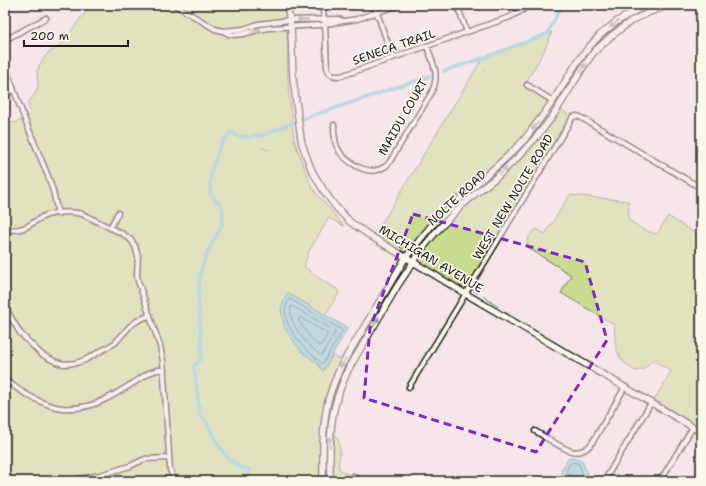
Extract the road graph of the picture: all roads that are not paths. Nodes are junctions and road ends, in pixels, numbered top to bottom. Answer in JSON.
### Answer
{"nodes":[{"id":1,"x":175,"y":5,"type":"edge"},
{"id":2,"x":287,"y":5,"type":"edge"},
{"id":3,"x":322,"y":5,"type":"edge"},
{"id":4,"x":374,"y":5,"type":"edge"},
{"id":5,"x":399,"y":5,"type":"edge"},
{"id":6,"x":457,"y":5,"type":"edge"},
{"id":7,"x":528,"y":5,"type":"edge"},
{"id":8,"x":648,"y":5,"type":"edge"},
{"id":9,"x":669,"y":5,"type":"edge"},
{"id":10,"x":376,"y":12,"type":"junction"},
{"id":11,"x":46,"y":18,"type":"dead end"},
{"id":12,"x":290,"y":20,"type":"junction"},
{"id":13,"x":324,"y":22,"type":"junction"},
{"id":14,"x":291,"y":27,"type":"junction"},
{"id":15,"x":223,"y":31,"type":"junction"},
{"id":16,"x":466,"y":32,"type":"junction"},
{"id":17,"x":5,"y":40,"type":"edge"},
{"id":18,"x":427,"y":46,"type":"junction"},
{"id":19,"x":393,"y":58,"type":"junction"},
{"id":20,"x":5,"y":69,"type":"edge"},
{"id":21,"x":528,"y":85,"type":"dead end"},
{"id":22,"x":14,"y":90,"type":"junction"},
{"id":23,"x":5,"y":93,"type":"edge"},
{"id":24,"x":553,"y":101,"type":"junction"},
{"id":25,"x":552,"y":118,"type":"junction"},
{"id":26,"x":334,"y":125,"type":"dead end"},
{"id":27,"x":701,"y":188,"type":"edge"},
{"id":28,"x":118,"y":213,"type":"dead end"},
{"id":29,"x":58,"y":214,"type":"junction"},
{"id":30,"x":110,"y":228,"type":"junction"},
{"id":31,"x":5,"y":230,"type":"edge"},
{"id":32,"x":406,"y":257,"type":"junction"},
{"id":33,"x":413,"y":261,"type":"junction"},
{"id":34,"x":466,"y":294,"type":"junction"},
{"id":35,"x":5,"y":307,"type":"edge"},
{"id":36,"x":150,"y":315,"type":"junction"},
{"id":37,"x":164,"y":370,"type":"junction"},
{"id":38,"x":5,"y":379,"type":"edge"},
{"id":39,"x":409,"y":387,"type":"dead end"},
{"id":40,"x":624,"y":387,"type":"junction"},
{"id":41,"x":650,"y":403,"type":"junction"},
{"id":42,"x":693,"y":427,"type":"junction"},
{"id":43,"x":535,"y":431,"type":"dead end"},
{"id":44,"x":701,"y":432,"type":"edge"},
{"id":45,"x":170,"y":458,"type":"junction"},
{"id":46,"x":353,"y":476,"type":"dead end"},
{"id":47,"x":74,"y":481,"type":"edge"},
{"id":48,"x":175,"y":481,"type":"edge"},
{"id":49,"x":323,"y":481,"type":"edge"},
{"id":50,"x":330,"y":481,"type":"edge"},
{"id":51,"x":361,"y":481,"type":"edge"},
{"id":52,"x":604,"y":481,"type":"edge"},
{"id":53,"x":660,"y":481,"type":"edge"}],
"edges":[{"from":1,"to":15,"type":"street"},
{"from":2,"to":12,"type":"street","name":"MICHIGAN AVENUE"},
{"from":3,"to":13,"type":"street","name":"SENECA TRAIL"},
{"from":4,"to":10,"type":"street"},
{"from":5,"to":10,"type":"street"},
{"from":6,"to":16,"type":"street"},
{"from":7,"to":16,"type":"street","name":"SENECA TRAIL"},
{"from":8,"to":24,"type":"street","name":"NOLTE ROAD","one_way":true},
{"from":25,"to":9,"type":"street","name":"NOLTE ROAD","one_way":true},
{"from":10,"to":13,"type":"street"},
{"from":10,"to":19,"type":"street"},
{"from":11,"to":17,"type":"street"},
{"from":13,"to":12,"type":"street","one_way":true},
{"from":12,"to":14,"type":"street","name":"MICHIGAN AVENUE"},
{"from":12,"to":15,"type":"street"},
{"from":13,"to":14,"type":"street"},
{"from":13,"to":19,"type":"street","name":"SENECA TRAIL"},
{"from":15,"to":14,"type":"street","one_way":true},
{"from":14,"to":32,"type":"street","name":"MICHIGAN AVENUE"},
{"from":16,"to":18,"type":"street","name":"SENECA TRAIL"},
{"from":18,"to":19,"type":"street","name":"SENECA TRAIL"},
{"from":18,"to":26,"type":"street","name":"MAIDU COURT"},
{"from":20,"to":22,"type":"street"},
{"from":21,"to":24,"type":"street"},
{"from":22,"to":23,"type":"street"},
{"from":22,"to":29,"type":"street"},
{"from":24,"to":25,"type":"street"},
{"from":24,"to":32,"type":"street","name":"NOLTE ROAD","one_way":true},
{"from":33,"to":25,"type":"street","name":"NOLTE ROAD","one_way":true},
{"from":27,"to":34,"type":"street","name":"WEST NEW NOLTE ROAD"},
{"from":28,"to":30,"type":"street"},
{"from":29,"to":30,"type":"street"},
{"from":29,"to":31,"type":"street"},
{"from":30,"to":36,"type":"street"},
{"from":32,"to":33,"type":"street","name":"MICHIGAN AVENUE"},
{"from":32,"to":49,"type":"street","name":"NOLTE ROAD","one_way":true},
{"from":33,"to":34,"type":"street","name":"MICHIGAN AVENUE"},
{"from":50,"to":33,"type":"street","name":"NOLTE ROAD","one_way":true},
{"from":34,"to":39,"type":"street","name":"WEST NEW NOLTE ROAD"},
{"from":34,"to":40,"type":"street","name":"MICHIGAN AVENUE"},
{"from":35,"to":36,"type":"street"},
{"from":36,"to":37,"type":"street"},
{"from":37,"to":38,"type":"street"},
{"from":37,"to":45,"type":"street"},
{"from":40,"to":41,"type":"street","name":"MICHIGAN AVENUE"},
{"from":40,"to":43,"type":"street"},
{"from":41,"to":42,"type":"street","name":"MICHIGAN AVENUE"},
{"from":41,"to":52,"type":"street"},
{"from":42,"to":44,"type":"street","name":"MICHIGAN AVENUE"},
{"from":42,"to":53,"type":"street"},
{"from":45,"to":47,"type":"street"},
{"from":45,"to":48,"type":"street"},
{"from":46,"to":51,"type":"street"}]}
